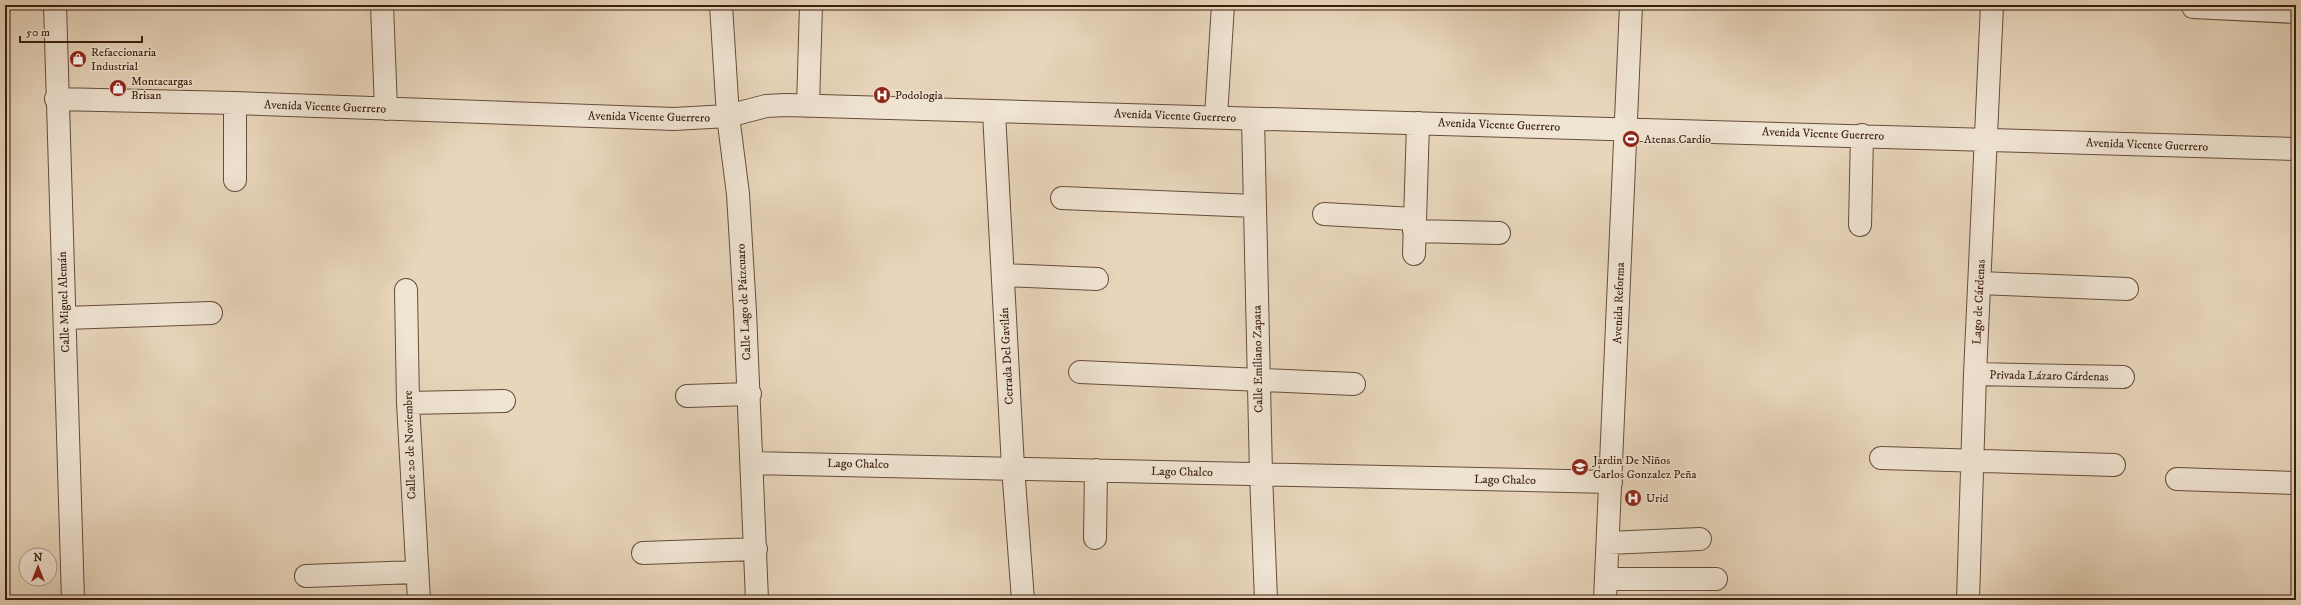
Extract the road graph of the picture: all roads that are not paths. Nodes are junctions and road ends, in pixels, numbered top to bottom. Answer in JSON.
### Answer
{"nodes":[{"id":1,"x":55,"y":5,"type":"edge"},
{"id":2,"x":382,"y":5,"type":"edge"},
{"id":3,"x":721,"y":5,"type":"edge"},
{"id":4,"x":812,"y":5,"type":"edge"},
{"id":5,"x":1223,"y":5,"type":"edge"},
{"id":6,"x":1632,"y":5,"type":"edge"},
{"id":7,"x":1992,"y":5,"type":"edge"},
{"id":8,"x":2193,"y":7,"type":"dead end"},
{"id":9,"x":2296,"y":12,"type":"edge"},
{"id":10,"x":56,"y":99,"type":"junction"},
{"id":11,"x":236,"y":103,"type":"junction"},
{"id":12,"x":808,"y":106,"type":"junction"},
{"id":13,"x":386,"y":109,"type":"junction"},
{"id":14,"x":994,"y":113,"type":"junction"},
{"id":15,"x":728,"y":116,"type":"junction"},
{"id":16,"x":1216,"y":116,"type":"junction"},
{"id":17,"x":1253,"y":119,"type":"junction"},
{"id":18,"x":1418,"y":123,"type":"junction"},
{"id":19,"x":1626,"y":129,"type":"junction"},
{"id":20,"x":1862,"y":135,"type":"junction"},
{"id":21,"x":1986,"y":140,"type":"junction"},
{"id":22,"x":2296,"y":149,"type":"edge"},
{"id":23,"x":235,"y":180,"type":"dead end"},
{"id":24,"x":1062,"y":198,"type":"dead end"},
{"id":25,"x":1255,"y":206,"type":"junction"},
{"id":26,"x":1324,"y":214,"type":"dead end"},
{"id":27,"x":1414,"y":225,"type":"junction"},
{"id":28,"x":1860,"y":225,"type":"dead end"},
{"id":29,"x":1499,"y":233,"type":"dead end"},
{"id":30,"x":1414,"y":254,"type":"dead end"},
{"id":31,"x":1003,"y":275,"type":"junction"},
{"id":32,"x":1097,"y":278,"type":"dead end"},
{"id":33,"x":1980,"y":283,"type":"junction"},
{"id":34,"x":2127,"y":289,"type":"dead end"},
{"id":35,"x":406,"y":290,"type":"dead end"},
{"id":36,"x":210,"y":313,"type":"dead end"},
{"id":37,"x":65,"y":318,"type":"junction"},
{"id":38,"x":1080,"y":372,"type":"dead end"},
{"id":39,"x":1975,"y":374,"type":"junction"},
{"id":40,"x":2123,"y":377,"type":"dead end"},
{"id":41,"x":1258,"y":378,"type":"junction"},
{"id":42,"x":1354,"y":384,"type":"dead end"},
{"id":43,"x":750,"y":394,"type":"junction"},
{"id":44,"x":687,"y":396,"type":"dead end"},
{"id":45,"x":504,"y":401,"type":"dead end"},
{"id":46,"x":408,"y":403,"type":"junction"},
{"id":47,"x":1880,"y":458,"type":"dead end"},
{"id":48,"x":1972,"y":460,"type":"junction"},
{"id":49,"x":752,"y":462,"type":"junction"},
{"id":50,"x":2114,"y":465,"type":"dead end"},
{"id":51,"x":1013,"y":467,"type":"junction"},
{"id":52,"x":1096,"y":470,"type":"junction"},
{"id":53,"x":1261,"y":474,"type":"junction"},
{"id":54,"x":2177,"y":479,"type":"dead end"},
{"id":55,"x":1611,"y":482,"type":"junction"},
{"id":56,"x":2296,"y":483,"type":"edge"},
{"id":57,"x":1095,"y":538,"type":"dead end"},
{"id":58,"x":1700,"y":539,"type":"dead end"},
{"id":59,"x":1608,"y":543,"type":"junction"},
{"id":60,"x":756,"y":548,"type":"junction"},
{"id":61,"x":643,"y":553,"type":"dead end"},
{"id":62,"x":416,"y":572,"type":"junction"},
{"id":63,"x":306,"y":576,"type":"dead end"},
{"id":64,"x":1606,"y":579,"type":"junction"},
{"id":65,"x":1716,"y":579,"type":"dead end"},
{"id":66,"x":73,"y":600,"type":"edge"},
{"id":67,"x":419,"y":600,"type":"edge"},
{"id":68,"x":757,"y":600,"type":"edge"},
{"id":69,"x":1023,"y":600,"type":"edge"},
{"id":70,"x":1266,"y":600,"type":"edge"},
{"id":71,"x":1605,"y":600,"type":"edge"},
{"id":72,"x":1968,"y":600,"type":"edge"}],
"edges":[{"from":1,"to":10,"type":"street","name":"Calle Miguel Alemán"},
{"from":2,"to":13,"type":"street"},
{"from":3,"to":15,"type":"street","name":"Calle Lago de Pátzcuaro"},
{"from":4,"to":12,"type":"street"},
{"from":5,"to":16,"type":"street"},
{"from":6,"to":19,"type":"street","name":"Avenida Reforma"},
{"from":7,"to":21,"type":"street","name":"Lago de Cárdenas"},
{"from":8,"to":9,"type":"street"},
{"from":10,"to":11,"type":"street","name":"Avenida Vicente Guerrero"},
{"from":10,"to":37,"type":"street","name":"Calle Miguel Alemán"},
{"from":11,"to":13,"type":"street","name":"Avenida Vicente Guerrero"},
{"from":11,"to":23,"type":"street"},
{"from":12,"to":14,"type":"street","name":"Avenida Vicente Guerrero"},
{"from":12,"to":15,"type":"street","name":"Avenida Vicente Guerrero"},
{"from":13,"to":15,"type":"street","name":"Avenida Vicente Guerrero"},
{"from":14,"to":16,"type":"street","name":"Avenida Vicente Guerrero"},
{"from":14,"to":31,"type":"street","name":"Cerrada Del Gavilán"},
{"from":15,"to":43,"type":"street","name":"Calle Lago de Pátzcuaro"},
{"from":16,"to":17,"type":"street","name":"Avenida Vicente Guerrero"},
{"from":17,"to":18,"type":"street","name":"Avenida Vicente Guerrero"},
{"from":17,"to":25,"type":"street","name":"Calle Emiliano Zapata"},
{"from":18,"to":19,"type":"street","name":"Avenida Vicente Guerrero"},
{"from":18,"to":27,"type":"street"},
{"from":19,"to":20,"type":"street","name":"Avenida Vicente Guerrero"},
{"from":19,"to":55,"type":"street","name":"Avenida Reforma"},
{"from":20,"to":21,"type":"street","name":"Avenida Vicente Guerrero"},
{"from":20,"to":28,"type":"street"},
{"from":21,"to":22,"type":"street","name":"Avenida Vicente Guerrero"},
{"from":21,"to":33,"type":"street","name":"Lago de Cárdenas"},
{"from":24,"to":25,"type":"street"},
{"from":25,"to":41,"type":"street","name":"Calle Emiliano Zapata"},
{"from":26,"to":27,"type":"street"},
{"from":27,"to":29,"type":"street"},
{"from":27,"to":30,"type":"street"},
{"from":31,"to":32,"type":"street"},
{"from":31,"to":51,"type":"street","name":"Cerrada Del Gavilán"},
{"from":33,"to":34,"type":"street"},
{"from":33,"to":39,"type":"street","name":"Lago de Cárdenas"},
{"from":35,"to":46,"type":"street","name":"Calle 20 de Noviembre"},
{"from":36,"to":37,"type":"street"},
{"from":37,"to":66,"type":"street","name":"Calle Miguel Alemán"},
{"from":38,"to":41,"type":"street"},
{"from":39,"to":40,"type":"street","name":"Privada Lázaro Cárdenas"},
{"from":39,"to":48,"type":"street","name":"Lago de Cárdenas"},
{"from":41,"to":42,"type":"street"},
{"from":41,"to":53,"type":"street","name":"Calle Emiliano Zapata"},
{"from":43,"to":44,"type":"street"},
{"from":43,"to":49,"type":"street","name":"Calle Lago de Pátzcuaro"},
{"from":45,"to":46,"type":"street"},
{"from":46,"to":62,"type":"street","name":"Calle 20 de Noviembre"},
{"from":47,"to":48,"type":"street"},
{"from":48,"to":50,"type":"street"},
{"from":48,"to":72,"type":"street","name":"Lago de Cárdenas"},
{"from":49,"to":51,"type":"street","name":"Lago Chalco"},
{"from":49,"to":60,"type":"street","name":"Calle Lago de Pátzcuaro"},
{"from":51,"to":52,"type":"street","name":"Lago Chalco"},
{"from":51,"to":69,"type":"street","name":"Cerrada Del Gavilán"},
{"from":52,"to":53,"type":"street","name":"Lago Chalco"},
{"from":52,"to":57,"type":"street"},
{"from":53,"to":55,"type":"street","name":"Lago Chalco"},
{"from":53,"to":70,"type":"street","name":"Calle Emiliano Zapata"},
{"from":54,"to":56,"type":"street"},
{"from":55,"to":59,"type":"street","name":"Avenida Reforma"},
{"from":58,"to":59,"type":"street"},
{"from":59,"to":64,"type":"street","name":"Avenida Reforma"},
{"from":60,"to":61,"type":"street"},
{"from":60,"to":68,"type":"street","name":"Calle Lago de Pátzcuaro"},
{"from":62,"to":63,"type":"street"},
{"from":62,"to":67,"type":"street","name":"Calle 20 de Noviembre"},
{"from":64,"to":65,"type":"street"},
{"from":64,"to":71,"type":"street","name":"Avenida Reforma"}]}
